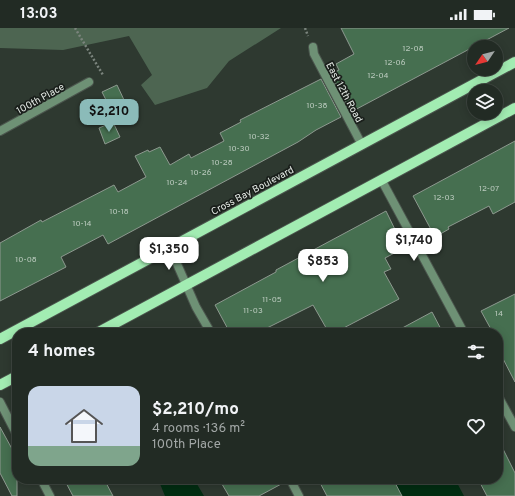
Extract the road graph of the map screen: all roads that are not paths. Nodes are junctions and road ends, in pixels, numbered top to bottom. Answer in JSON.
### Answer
{"nodes":[{"id":1,"x":314,"y":47,"type":"dead end"},
{"id":2,"x":515,"y":62,"type":"edge"},
{"id":3,"x":89,"y":82,"type":"dead end"},
{"id":4,"x":515,"y":108,"type":"edge"},
{"id":5,"x":0,"y":131,"type":"edge"},
{"id":6,"x":362,"y":145,"type":"junction"},
{"id":7,"x":382,"y":181,"type":"junction"},
{"id":8,"x":170,"y":248,"type":"junction"},
{"id":9,"x":186,"y":285,"type":"junction"},
{"id":10,"x":21,"y":328,"type":"edge"},
{"id":11,"x":106,"y":328,"type":"edge"},
{"id":12,"x":208,"y":328,"type":"edge"},
{"id":13,"x":461,"y":328,"type":"edge"},
{"id":14,"x":12,"y":333,"type":"edge"},
{"id":15,"x":0,"y":339,"type":"edge"},
{"id":16,"x":12,"y":379,"type":"edge"},
{"id":17,"x":0,"y":385,"type":"edge"},
{"id":18,"x":0,"y":402,"type":"edge"},
{"id":19,"x":503,"y":405,"type":"edge"},
{"id":20,"x":12,"y":425,"type":"edge"},
{"id":21,"x":515,"y":427,"type":"edge"},
{"id":22,"x":44,"y":484,"type":"edge"},
{"id":23,"x":293,"y":484,"type":"edge"},
{"id":24,"x":50,"y":496,"type":"edge"},
{"id":25,"x":299,"y":496,"type":"edge"}],
"edges":[{"from":1,"to":6,"type":"street","name":"East 12th Road"},
{"from":2,"to":6,"type":"main road","name":"Cross Bay Boulevard"},
{"from":3,"to":5,"type":"street","name":"100th Place"},
{"from":4,"to":7,"type":"main road"},
{"from":6,"to":8,"type":"main road","name":"Cross Bay Boulevard"},
{"from":7,"to":9,"type":"main road"},
{"from":7,"to":13,"type":"street"},
{"from":8,"to":9,"type":"street"},
{"from":8,"to":10,"type":"main road","name":"Cross Bay Boulevard"},
{"from":9,"to":11,"type":"main road"},
{"from":9,"to":12,"type":"street"},
{"from":14,"to":15,"type":"main road","name":"Cross Bay Boulevard"},
{"from":16,"to":17,"type":"main road"},
{"from":18,"to":20,"type":"street"},
{"from":19,"to":21,"type":"street"},
{"from":22,"to":24,"type":"street"},
{"from":23,"to":25,"type":"street"}]}
